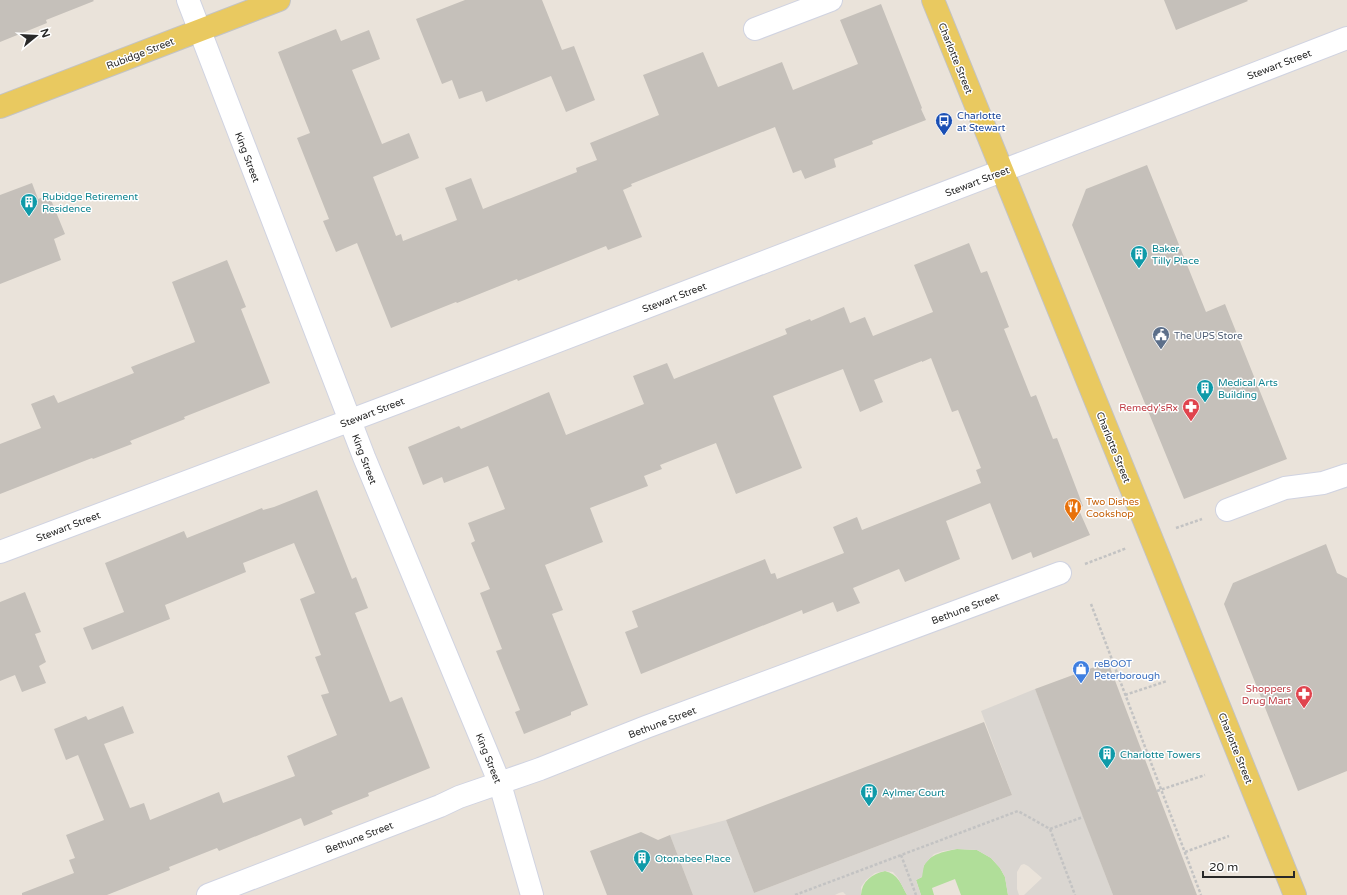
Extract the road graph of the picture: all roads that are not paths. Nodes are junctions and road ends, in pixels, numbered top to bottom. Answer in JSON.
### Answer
{"nodes":[{"id":1,"x":188,"y":0,"type":"edge"},
{"id":2,"x":280,"y":0,"type":"edge"},
{"id":3,"x":831,"y":0,"type":"edge"},
{"id":4,"x":933,"y":0,"type":"edge"},
{"id":5,"x":755,"y":30,"type":"dead end"},
{"id":6,"x":199,"y":31,"type":"junction"},
{"id":7,"x":1347,"y":38,"type":"edge"},
{"id":8,"x":0,"y":107,"type":"edge"},
{"id":9,"x":1002,"y":171,"type":"junction"},
{"id":10,"x":350,"y":421,"type":"junction"},
{"id":11,"x":1347,"y":475,"type":"edge"},
{"id":12,"x":1227,"y":510,"type":"dead end"},
{"id":13,"x":0,"y":552,"type":"edge"},
{"id":14,"x":1060,"y":573,"type":"road end"},
{"id":15,"x":500,"y":784,"type":"junction"},
{"id":16,"x":208,"y":895,"type":"edge"},
{"id":17,"x":532,"y":895,"type":"edge"},
{"id":18,"x":1295,"y":895,"type":"edge"}],
"edges":[{"from":1,"to":6,"type":"street","name":"King Street"},
{"from":2,"to":6,"type":"main road","name":"Rubidge Street"},
{"from":3,"to":5,"type":"street"},
{"from":4,"to":9,"type":"main road","name":"Charlotte Street"},
{"from":6,"to":8,"type":"main road","name":"Rubidge Street"},
{"from":6,"to":10,"type":"street","name":"King Street"},
{"from":7,"to":9,"type":"street","name":"Stewart Street"},
{"from":9,"to":10,"type":"street","name":"Stewart Street"},
{"from":9,"to":18,"type":"main road","name":"Charlotte Street"},
{"from":10,"to":13,"type":"street","name":"Stewart Street"},
{"from":10,"to":15,"type":"street","name":"King Street"},
{"from":11,"to":12,"type":"street"},
{"from":14,"to":15,"type":"street","name":"Bethune Street"},
{"from":15,"to":16,"type":"street","name":"Bethune Street"},
{"from":15,"to":17,"type":"street","name":"King Street"}]}
